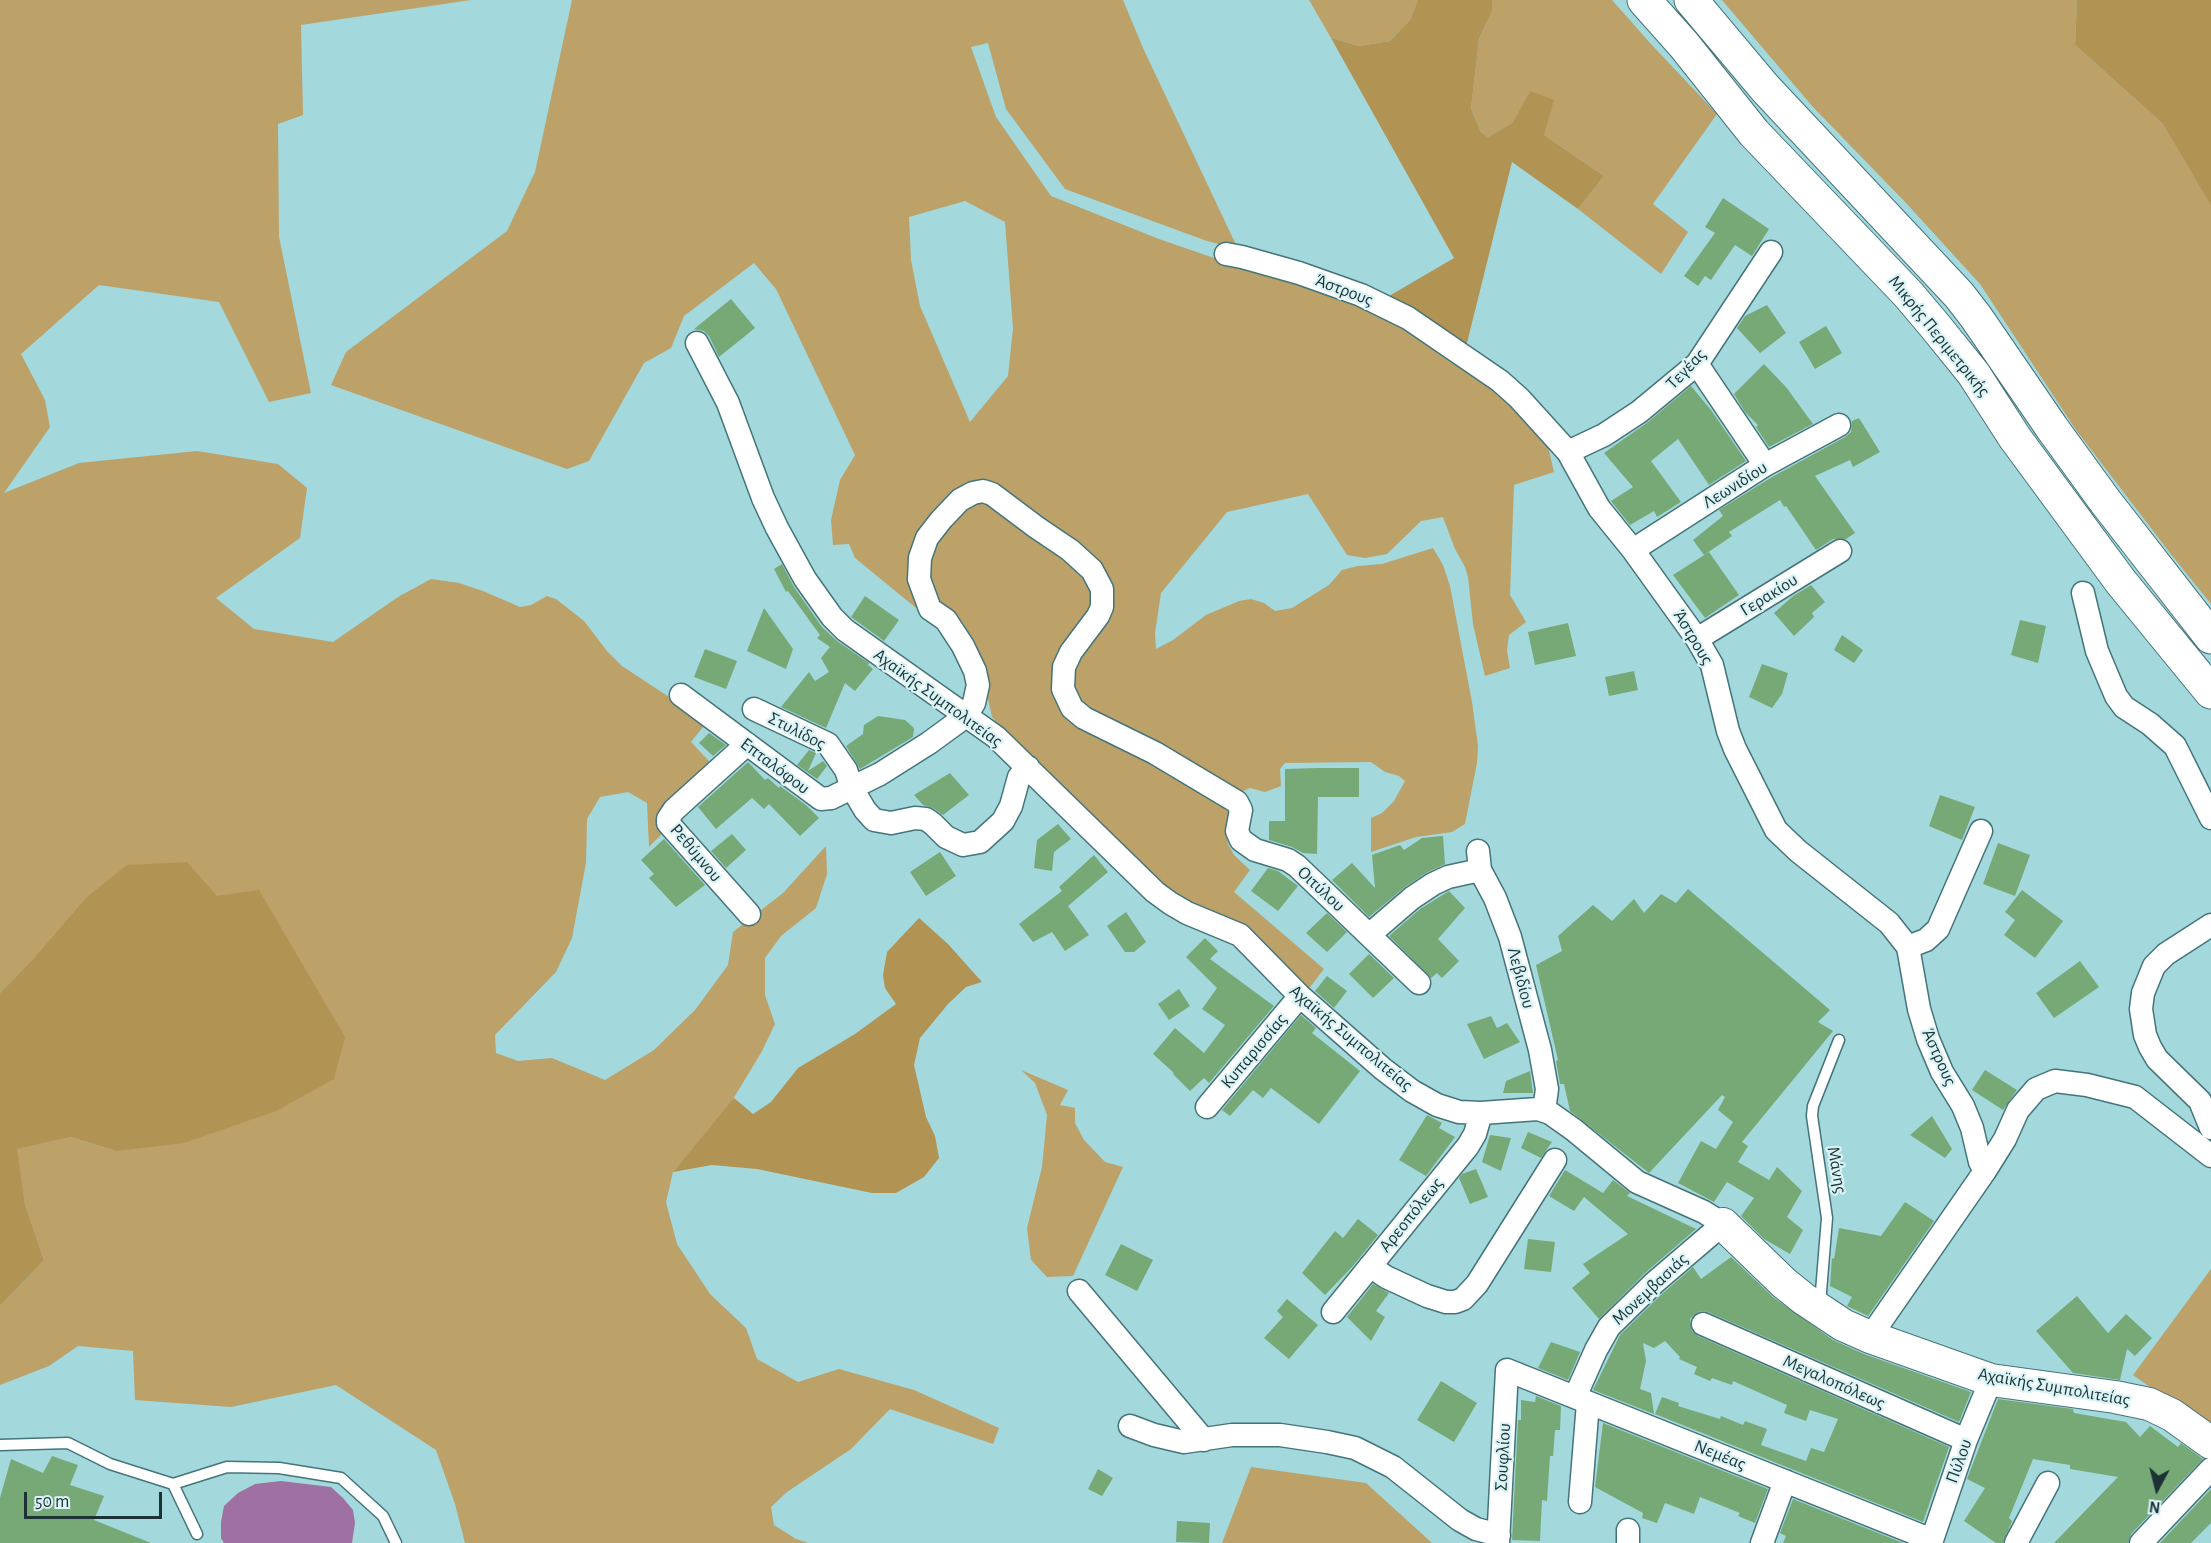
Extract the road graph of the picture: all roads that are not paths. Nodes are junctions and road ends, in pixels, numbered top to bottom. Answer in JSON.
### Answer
{"nodes":[{"id":1,"x":1644,"y":0,"type":"edge"},
{"id":2,"x":1691,"y":0,"type":"edge"},
{"id":3,"x":1771,"y":252,"type":"dead end"},
{"id":4,"x":1226,"y":254,"type":"dead end"},
{"id":5,"x":697,"y":343,"type":"dead end"},
{"id":6,"x":1697,"y":363,"type":"junction"},
{"id":7,"x":1839,"y":425,"type":"dead end"},
{"id":8,"x":1568,"y":452,"type":"junction"},
{"id":9,"x":1765,"y":465,"type":"junction"},
{"id":10,"x":1633,"y":550,"type":"junction"},
{"id":11,"x":1840,"y":551,"type":"dead end"},
{"id":12,"x":2083,"y":593,"type":"dead end"},
{"id":13,"x":2211,"y":636,"type":"edge"},
{"id":14,"x":1698,"y":639,"type":"junction"},
{"id":15,"x":2211,"y":692,"type":"edge"},
{"id":16,"x":681,"y":695,"type":"dead end"},
{"id":17,"x":754,"y":709,"type":"dead end"},
{"id":18,"x":966,"y":716,"type":"junction"},
{"id":19,"x":747,"y":744,"type":"junction"},
{"id":20,"x":1028,"y":767,"type":"junction"},
{"id":21,"x":852,"y":788,"type":"junction"},
{"id":22,"x":2211,"y":818,"type":"edge"},
{"id":23,"x":1981,"y":831,"type":"dead end"},
{"id":24,"x":749,"y":914,"type":"dead end"},
{"id":25,"x":2211,"y":925,"type":"edge"},
{"id":26,"x":1369,"y":935,"type":"junction"},
{"id":27,"x":1908,"y":946,"type":"junction"},
{"id":28,"x":1419,"y":983,"type":"dead end"},
{"id":29,"x":1300,"y":996,"type":"junction"},
{"id":30,"x":1839,"y":1040,"type":"dead end"},
{"id":31,"x":1207,"y":1107,"type":"dead end"},
{"id":32,"x":1544,"y":1110,"type":"junction"},
{"id":33,"x":1481,"y":1113,"type":"junction"},
{"id":34,"x":2211,"y":1128,"type":"edge"},
{"id":35,"x":2211,"y":1156,"type":"edge"},
{"id":36,"x":1555,"y":1160,"type":"dead end"},
{"id":37,"x":1985,"y":1171,"type":"junction"},
{"id":38,"x":1724,"y":1224,"type":"junction"},
{"id":39,"x":1370,"y":1266,"type":"junction"},
{"id":40,"x":1079,"y":1291,"type":"dead end"},
{"id":41,"x":1820,"y":1310,"type":"junction"},
{"id":42,"x":1333,"y":1312,"type":"dead end"},
{"id":43,"x":1703,"y":1324,"type":"dead end"},
{"id":44,"x":1870,"y":1337,"type":"junction"},
{"id":45,"x":1508,"y":1371,"type":"joint"},
{"id":46,"x":1991,"y":1380,"type":"junction"},
{"id":47,"x":1582,"y":1400,"type":"junction"},
{"id":48,"x":1130,"y":1426,"type":"dead end"},
{"id":49,"x":1204,"y":1440,"type":"junction"},
{"id":50,"x":1966,"y":1440,"type":"junction"},
{"id":51,"x":2211,"y":1443,"type":"edge"},
{"id":52,"x":0,"y":1445,"type":"edge"},
{"id":53,"x":2211,"y":1469,"type":"edge"},
{"id":54,"x":1785,"y":1481,"type":"junction"},
{"id":55,"x":2048,"y":1483,"type":"dead end"},
{"id":56,"x":173,"y":1484,"type":"junction"},
{"id":57,"x":1580,"y":1502,"type":"dead end"},
{"id":58,"x":197,"y":1534,"type":"dead end"},
{"id":59,"x":1498,"y":1539,"type":"edge"},
{"id":60,"x":1931,"y":1542,"type":"edge"},
{"id":61,"x":396,"y":1543,"type":"edge"},
{"id":62,"x":1762,"y":1543,"type":"edge"},
{"id":63,"x":2016,"y":1543,"type":"edge"},
{"id":64,"x":2141,"y":1543,"type":"edge"}],
"edges":[{"from":1,"to":15,"type":"main road","name":"Μικρής Περιμετρικής"},
{"from":2,"to":13,"type":"main road","name":"Μικρής Περιμετρικής"},
{"from":3,"to":6,"type":"street","name":"Τεγέας"},
{"from":4,"to":8,"type":"street","name":"Άστρους"},
{"from":5,"to":18,"type":"street","name":"Αχαϊκής Συμπολιτείας"},
{"from":6,"to":8,"type":"street","name":"Τεγέας"},
{"from":6,"to":9,"type":"street"},
{"from":7,"to":9,"type":"street","name":"Λεωνιδίου"},
{"from":8,"to":10,"type":"street","name":"Άστρους"},
{"from":9,"to":10,"type":"street","name":"Λεωνιδίου"},
{"from":10,"to":14,"type":"street","name":"Άστρους"},
{"from":11,"to":14,"type":"street","name":"Γερακίου"},
{"from":12,"to":22,"type":"street"},
{"from":14,"to":27,"type":"street","name":"Άστρους"},
{"from":16,"to":19,"type":"street","name":"Επταλόφου"},
{"from":17,"to":21,"type":"street","name":"Στυλίδος"},
{"from":18,"to":20,"type":"street","name":"Αχαϊκής Συμπολιτείας"},
{"from":18,"to":21,"type":"street","name":"Επταλόφου"},
{"from":18,"to":26,"type":"street","name":"Οιτύλου"},
{"from":19,"to":21,"type":"street","name":"Επταλόφου"},
{"from":19,"to":24,"type":"street","name":"Ρεθύμνου"},
{"from":20,"to":21,"type":"street","name":"Στυλίδος"},
{"from":20,"to":29,"type":"street","name":"Αχαϊκής Συμπολιτείας"},
{"from":23,"to":27,"type":"street"},
{"from":25,"to":34,"type":"street"},
{"from":26,"to":28,"type":"street","name":"Οιτύλου"},
{"from":26,"to":32,"type":"street","name":"Λεβιδίου"},
{"from":27,"to":37,"type":"street","name":"Άστρους"},
{"from":29,"to":31,"type":"street","name":"Κυπαρισσίας"},
{"from":29,"to":33,"type":"street","name":"Αχαϊκής Συμπολιτείας"},
{"from":30,"to":41,"type":"lane","name":"Μάνης"},
{"from":32,"to":33,"type":"street","name":"Αχαϊκής Συμπολιτείας"},
{"from":32,"to":38,"type":"street","name":"Αχαϊκής Συμπολιτείας"},
{"from":33,"to":39,"type":"street","name":"Αρεοπόλεως"},
{"from":35,"to":37,"type":"street"},
{"from":36,"to":39,"type":"street"},
{"from":37,"to":44,"type":"street"},
{"from":38,"to":41,"type":"street","name":"Αχαϊκής Συμπολιτείας"},
{"from":38,"to":47,"type":"street","name":"Μονεμβασιάς"},
{"from":39,"to":42,"type":"street","name":"Αρεοπόλεως"},
{"from":40,"to":49,"type":"street"},
{"from":41,"to":44,"type":"street","name":"Αχαϊκής Συμπολιτείας"},
{"from":43,"to":50,"type":"street","name":"Μεγαλοπόλεως"},
{"from":44,"to":46,"type":"street","name":"Αχαϊκής Συμπολιτείας"},
{"from":45,"to":47,"type":"street","name":"Νεμέας"},
{"from":45,"to":59,"type":"street","name":"Σουφλίου"},
{"from":46,"to":50,"type":"street","name":"Πύλου"},
{"from":46,"to":51,"type":"street","name":"Αχαϊκής Συμπολιτείας"},
{"from":47,"to":54,"type":"street","name":"Νεμέας"},
{"from":47,"to":57,"type":"street","name":"Μονεμβασιάς"},
{"from":48,"to":49,"type":"street"},
{"from":49,"to":59,"type":"street"},
{"from":50,"to":60,"type":"street","name":"Πύλου"},
{"from":52,"to":56,"type":"lane"},
{"from":53,"to":64,"type":"street"},
{"from":54,"to":60,"type":"street","name":"Νεμέας"},
{"from":54,"to":62,"type":"street"},
{"from":55,"to":63,"type":"street"},
{"from":56,"to":58,"type":"lane"},
{"from":56,"to":61,"type":"lane"}]}
